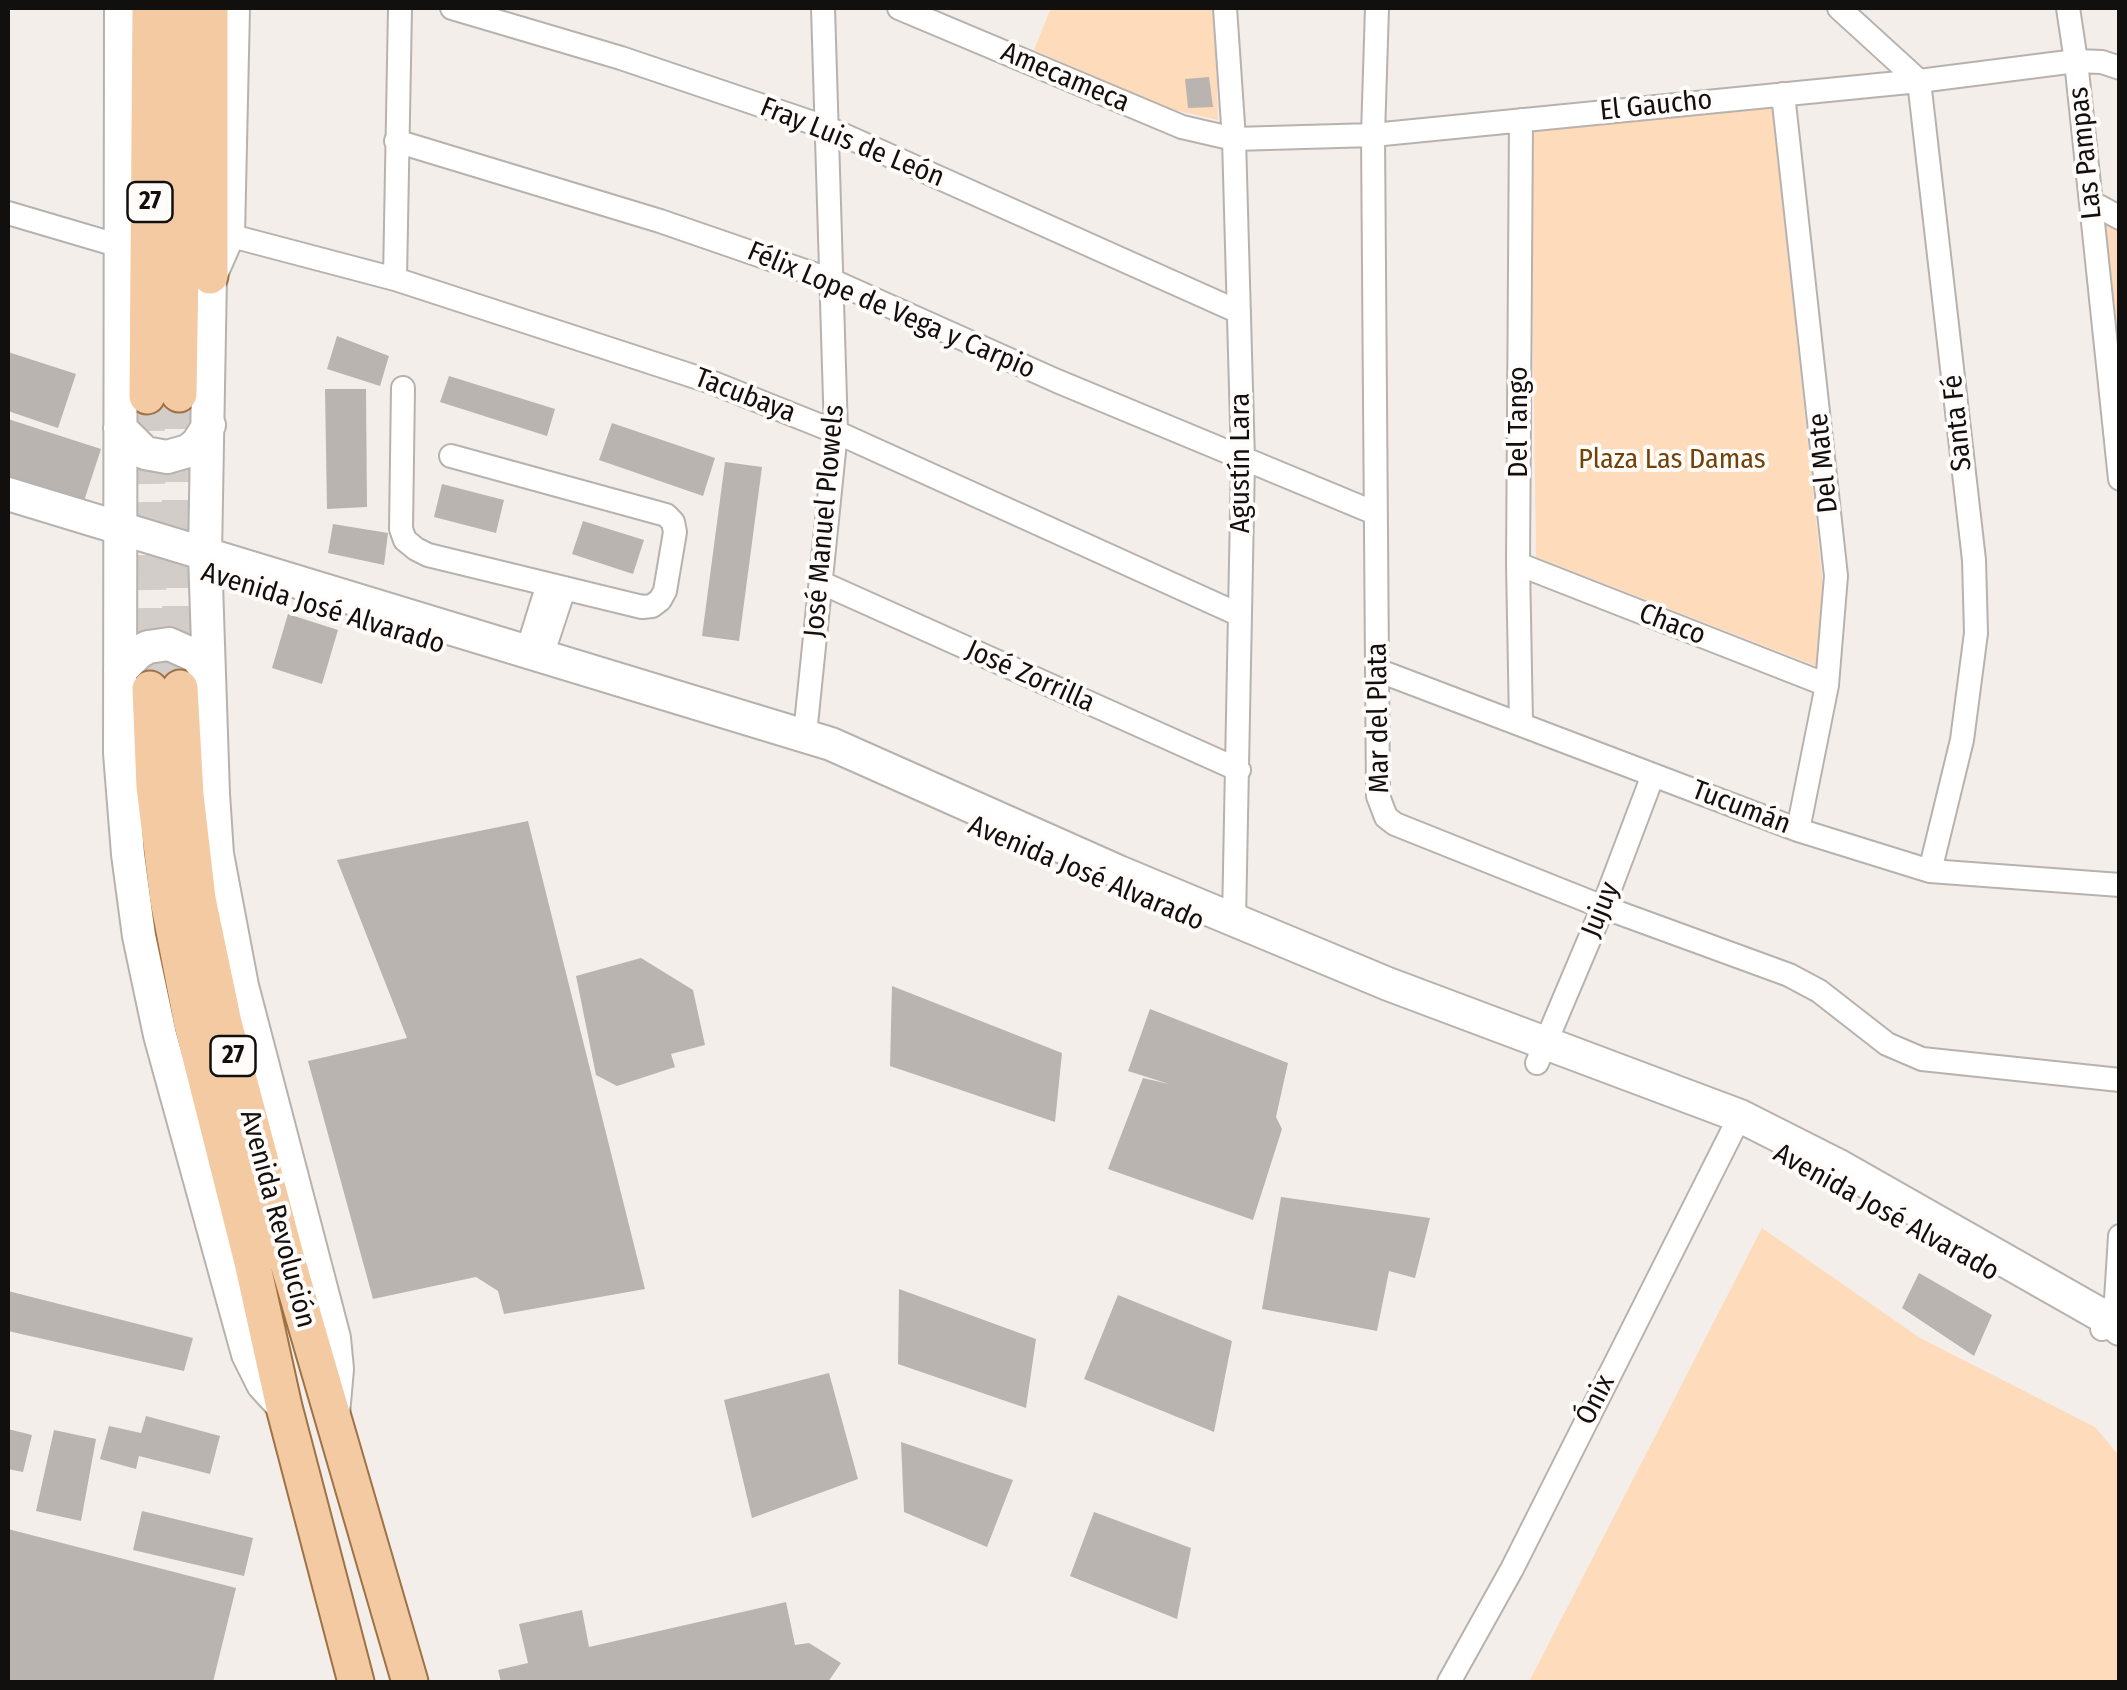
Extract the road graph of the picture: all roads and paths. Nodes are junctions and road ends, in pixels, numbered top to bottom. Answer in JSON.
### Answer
{"nodes":[{"id":1,"x":121,"y":8,"type":"edge"},
{"id":2,"x":150,"y":8,"type":"edge"},
{"id":3,"x":186,"y":8,"type":"edge"},
{"id":4,"x":210,"y":8,"type":"edge"},
{"id":5,"x":234,"y":8,"type":"edge"},
{"id":6,"x":400,"y":8,"type":"edge"},
{"id":7,"x":452,"y":8,"type":"edge"},
{"id":8,"x":823,"y":8,"type":"edge"},
{"id":9,"x":899,"y":8,"type":"edge"},
{"id":10,"x":1225,"y":8,"type":"edge"},
{"id":11,"x":1376,"y":8,"type":"edge"},
{"id":12,"x":1839,"y":8,"type":"edge"},
{"id":13,"x":2068,"y":8,"type":"edge"},
{"id":14,"x":2076,"y":61,"type":"junction"},
{"id":15,"x":2120,"y":68,"type":"edge"},
{"id":16,"x":1919,"y":81,"type":"junction"},
{"id":17,"x":1783,"y":94,"type":"junction"},
{"id":18,"x":1520,"y":120,"type":"junction"},
{"id":19,"x":828,"y":128,"type":"junction"},
{"id":20,"x":1373,"y":135,"type":"junction"},
{"id":21,"x":1234,"y":139,"type":"junction"},
{"id":22,"x":396,"y":141,"type":"junction"},
{"id":23,"x":2091,"y":202,"type":"junction"},
{"id":24,"x":8,"y":213,"type":"edge"},
{"id":25,"x":2120,"y":218,"type":"edge"},
{"id":26,"x":228,"y":235,"type":"junction"},
{"id":27,"x":120,"y":246,"type":"junction"},
{"id":28,"x":210,"y":276,"type":"junction"},
{"id":29,"x":395,"y":279,"type":"junction"},
{"id":30,"x":831,"y":280,"type":"junction"},
{"id":31,"x":1239,"y":312,"type":"junction"},
{"id":32,"x":403,"y":388,"type":"dead end"},
{"id":33,"x":209,"y":425,"type":"junction"},
{"id":34,"x":120,"y":428,"type":"junction"},
{"id":35,"x":836,"y":432,"type":"junction"},
{"id":36,"x":2118,"y":432,"type":"edge"},
{"id":37,"x":451,"y":456,"type":"dead end"},
{"id":38,"x":1243,"y":460,"type":"junction"},
{"id":39,"x":2120,"y":479,"type":"edge"},
{"id":40,"x":8,"y":494,"type":"edge"},
{"id":41,"x":1376,"y":513,"type":"junction"},
{"id":42,"x":8,"y":514,"type":"edge"},
{"id":43,"x":122,"y":538,"type":"junction"},
{"id":44,"x":206,"y":564,"type":"junction"},
{"id":45,"x":1518,"y":564,"type":"junction"},
{"id":46,"x":822,"y":583,"type":"junction"},
{"id":47,"x":556,"y":586,"type":"junction"},
{"id":48,"x":1240,"y":616,"type":"junction"},
{"id":49,"x":534,"y":654,"type":"junction"},
{"id":50,"x":1378,"y":670,"type":"junction"},
{"id":51,"x":164,"y":680,"type":"junction"},
{"id":52,"x":1827,"y":685,"type":"junction"},
{"id":53,"x":1521,"y":724,"type":"junction"},
{"id":54,"x":805,"y":734,"type":"junction"},
{"id":55,"x":1239,"y":770,"type":"junction"},
{"id":56,"x":1653,"y":775,"type":"junction"},
{"id":57,"x":1798,"y":830,"type":"junction"},
{"id":58,"x":1930,"y":871,"type":"junction"},
{"id":59,"x":2120,"y":885,"type":"edge"},
{"id":60,"x":1603,"y":907,"type":"junction"},
{"id":61,"x":1231,"y":928,"type":"junction"},
{"id":62,"x":1542,"y":1054,"type":"junction"},
{"id":63,"x":2120,"y":1080,"type":"edge"},
{"id":64,"x":1736,"y":1124,"type":"junction"},
{"id":65,"x":2120,"y":1236,"type":"edge"},
{"id":66,"x":2114,"y":1321,"type":"edge"},
{"id":67,"x":356,"y":1682,"type":"edge"},
{"id":68,"x":410,"y":1682,"type":"edge"},
{"id":69,"x":1449,"y":1682,"type":"edge"}],
"edges":[{"from":1,"to":27,"type":"street"},
{"from":2,"to":3,"type":"main road","number":"27"},
{"from":4,"to":28,"type":"main road"},
{"from":5,"to":26,"type":"street"},
{"from":6,"to":22,"type":"street"},
{"from":7,"to":19,"type":"street","name":"Fray Luis de León"},
{"from":8,"to":19,"type":"street","name":"José Manuel Plowels"},
{"from":9,"to":21,"type":"street","name":"Amecameca"},
{"from":10,"to":21,"type":"street","name":"Agustín Lara"},
{"from":11,"to":20,"type":"street","name":"Mar del Plata"},
{"from":12,"to":16,"type":"street"},
{"from":13,"to":14,"type":"street","name":"Las Pampas"},
{"from":14,"to":15,"type":"street","name":"El Gaucho"},
{"from":14,"to":16,"type":"street","name":"El Gaucho"},
{"from":14,"to":23,"type":"street","name":"Las Pampas"},
{"from":16,"to":17,"type":"street","name":"El Gaucho"},
{"from":16,"to":58,"type":"street","name":"Santa Fé"},
{"from":17,"to":18,"type":"street","name":"El Gaucho"},
{"from":17,"to":52,"type":"street","name":"Del Mate"},
{"from":18,"to":20,"type":"street","name":"El Gaucho"},
{"from":18,"to":45,"type":"street","name":"Del Tango"},
{"from":19,"to":30,"type":"street","name":"José Manuel Plowels"},
{"from":19,"to":31,"type":"street","name":"Fray Luis de León"},
{"from":20,"to":21,"type":"street","name":"El Gaucho"},
{"from":20,"to":41,"type":"street","name":"Mar del Plata"},
{"from":21,"to":31,"type":"street","name":"Agustín Lara"},
{"from":22,"to":29,"type":"street"},
{"from":22,"to":30,"type":"street","name":"Félix Lope de Vega y Carpio"},
{"from":23,"to":25,"type":"street"},
{"from":23,"to":36,"type":"street","name":"Las Pampas"},
{"from":24,"to":27,"type":"street"},
{"from":26,"to":28,"type":"street"},
{"from":26,"to":29,"type":"street","name":"Tacubaya"},
{"from":27,"to":34,"type":"street"},
{"from":28,"to":33,"type":"street"},
{"from":29,"to":35,"type":"street","name":"Tacubaya"},
{"from":30,"to":35,"type":"street","name":"José Manuel Plowels"},
{"from":30,"to":38,"type":"street","name":"Félix Lope de Vega y Carpio"},
{"from":31,"to":38,"type":"street","name":"Agustín Lara"},
{"from":32,"to":47,"type":"street"},
{"from":33,"to":34,"type":"street"},
{"from":33,"to":44,"type":"street"},
{"from":34,"to":43,"type":"street"},
{"from":35,"to":46,"type":"street","name":"José Manuel Plowels"},
{"from":35,"to":48,"type":"street","name":"Tacubaya"},
{"from":36,"to":39,"type":"street","name":"Las Pampas"},
{"from":37,"to":47,"type":"street"},
{"from":38,"to":41,"type":"street","name":"Félix Lope de Vega y Carpio"},
{"from":38,"to":48,"type":"street","name":"Agustín Lara"},
{"from":40,"to":43,"type":"street","name":"Avenida José Alvarado"},
{"from":41,"to":50,"type":"street","name":"Mar del Plata"},
{"from":42,"to":43,"type":"street","name":"Avenida José Alvarado"},
{"from":43,"to":44,"type":"street","name":"Avenida José Alvarado"},
{"from":43,"to":51,"type":"street"},
{"from":44,"to":49,"type":"street","name":"Avenida José Alvarado"},
{"from":44,"to":51,"type":"street"},
{"from":44,"to":61,"type":"street","name":"Avenida José Alvarado"},
{"from":45,"to":52,"type":"street","name":"Chaco"},
{"from":45,"to":53,"type":"street","name":"Del Tango"},
{"from":46,"to":54,"type":"street","name":"José Manuel Plowels"},
{"from":46,"to":55,"type":"street","name":"José Zorrilla"},
{"from":47,"to":49,"type":"street"},
{"from":48,"to":55,"type":"street","name":"Agustín Lara"},
{"from":49,"to":54,"type":"street","name":"Avenida José Alvarado"},
{"from":50,"to":53,"type":"street","name":"Tucumán"},
{"from":50,"to":60,"type":"street","name":"Mar del Plata"},
{"from":51,"to":67,"type":"main road","name":"Avenida Revolución","number":"27"},
{"from":51,"to":68,"type":"main road","name":"Avenida Revolución","number":"27"},
{"from":52,"to":57,"type":"street","name":"Del Mate"},
{"from":53,"to":56,"type":"street","name":"Tucumán"},
{"from":54,"to":61,"type":"street","name":"Avenida José Alvarado"},
{"from":55,"to":61,"type":"street","name":"Agustín Lara"},
{"from":56,"to":57,"type":"street","name":"Tucumán"},
{"from":56,"to":60,"type":"street","name":"Jujuy"},
{"from":57,"to":58,"type":"street","name":"Tucumán"},
{"from":58,"to":59,"type":"street","name":"Tucumán"},
{"from":60,"to":62,"type":"street","name":"Jujuy"},
{"from":60,"to":63,"type":"street","name":"Mar del Plata"},
{"from":61,"to":62,"type":"street","name":"Avenida José Alvarado"},
{"from":62,"to":64,"type":"street","name":"Avenida José Alvarado"},
{"from":64,"to":66,"type":"street","name":"Avenida José Alvarado"},
{"from":64,"to":69,"type":"street","name":"Ónix"},
{"from":65,"to":66,"type":"street"}]}
